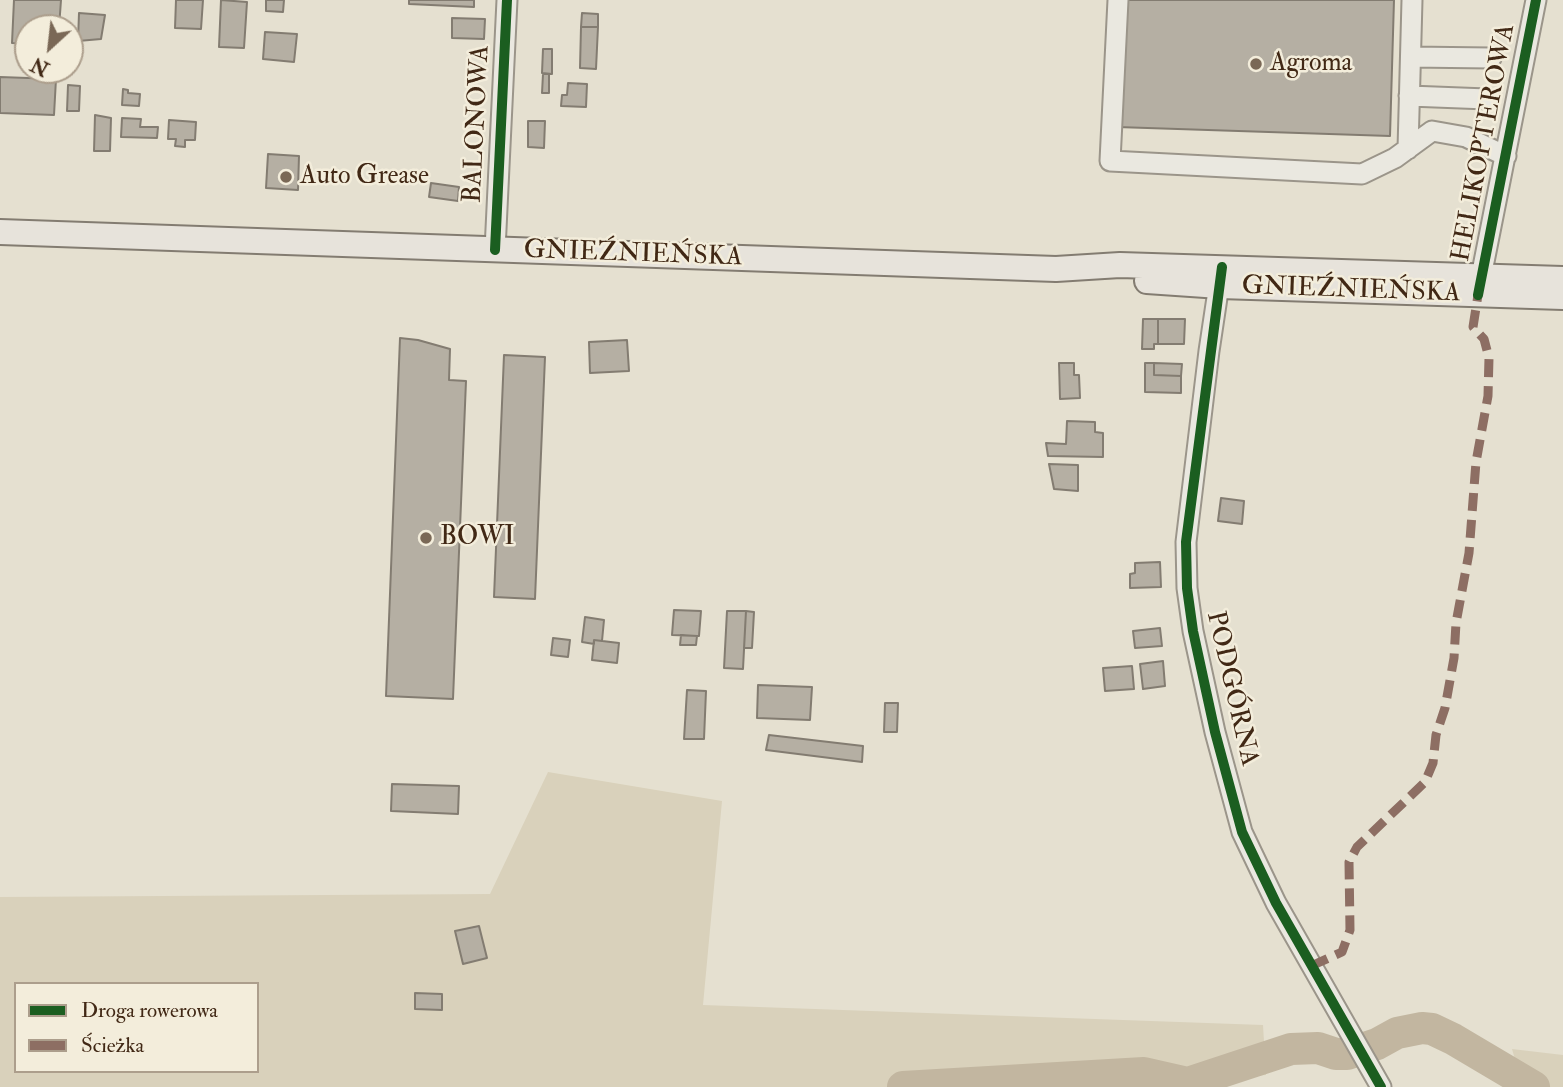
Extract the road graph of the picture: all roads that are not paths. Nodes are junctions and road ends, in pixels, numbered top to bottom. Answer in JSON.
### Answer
{"nodes":[{"id":1,"x":507,"y":0,"type":"edge"},
{"id":2,"x":1118,"y":0,"type":"edge"},
{"id":3,"x":1412,"y":0,"type":"edge"},
{"id":4,"x":1536,"y":0,"type":"edge"},
{"id":5,"x":1410,"y":57,"type":"junction"},
{"id":6,"x":1491,"y":58,"type":"dead end"},
{"id":7,"x":1409,"y":96,"type":"junction"},
{"id":8,"x":1487,"y":99,"type":"dead end"},
{"id":9,"x":1408,"y":149,"type":"junction"},
{"id":10,"x":1506,"y":156,"type":"junction"},
{"id":11,"x":0,"y":233,"type":"edge"},
{"id":12,"x":495,"y":250,"type":"junction"},
{"id":13,"x":1221,"y":276,"type":"junction"},
{"id":14,"x":1563,"y":279,"type":"edge"},
{"id":15,"x":1480,"y":285,"type":"junction"},
{"id":16,"x":1563,"y":297,"type":"edge"},
{"id":17,"x":1379,"y":1083,"type":"edge"}],
"edges":[{"from":1,"to":12,"type":"street","name":"BALONOWA"},
{"from":2,"to":9,"type":"street"},
{"from":3,"to":5,"type":"street"},
{"from":4,"to":10,"type":"street","name":"HELIKOPTEROWA"},
{"from":5,"to":6,"type":"street"},
{"from":5,"to":7,"type":"street"},
{"from":7,"to":8,"type":"street"},
{"from":7,"to":9,"type":"street"},
{"from":9,"to":10,"type":"street"},
{"from":10,"to":15,"type":"street","name":"HELIKOPTEROWA"},
{"from":11,"to":12,"type":"main road","name":"GNIEŹNIEŃSKA"},
{"from":12,"to":13,"type":"main road","name":"GNIEŹNIEŃSKA"},
{"from":13,"to":15,"type":"main road","name":"GNIEŹNIEŃSKA"},
{"from":13,"to":17,"type":"street","name":"PODGÓRNA"},
{"from":14,"to":15,"type":"main road","name":"GNIEŹNIEŃSKA"},
{"from":15,"to":16,"type":"main road","name":"GNIEŹNIEŃSKA"}]}
